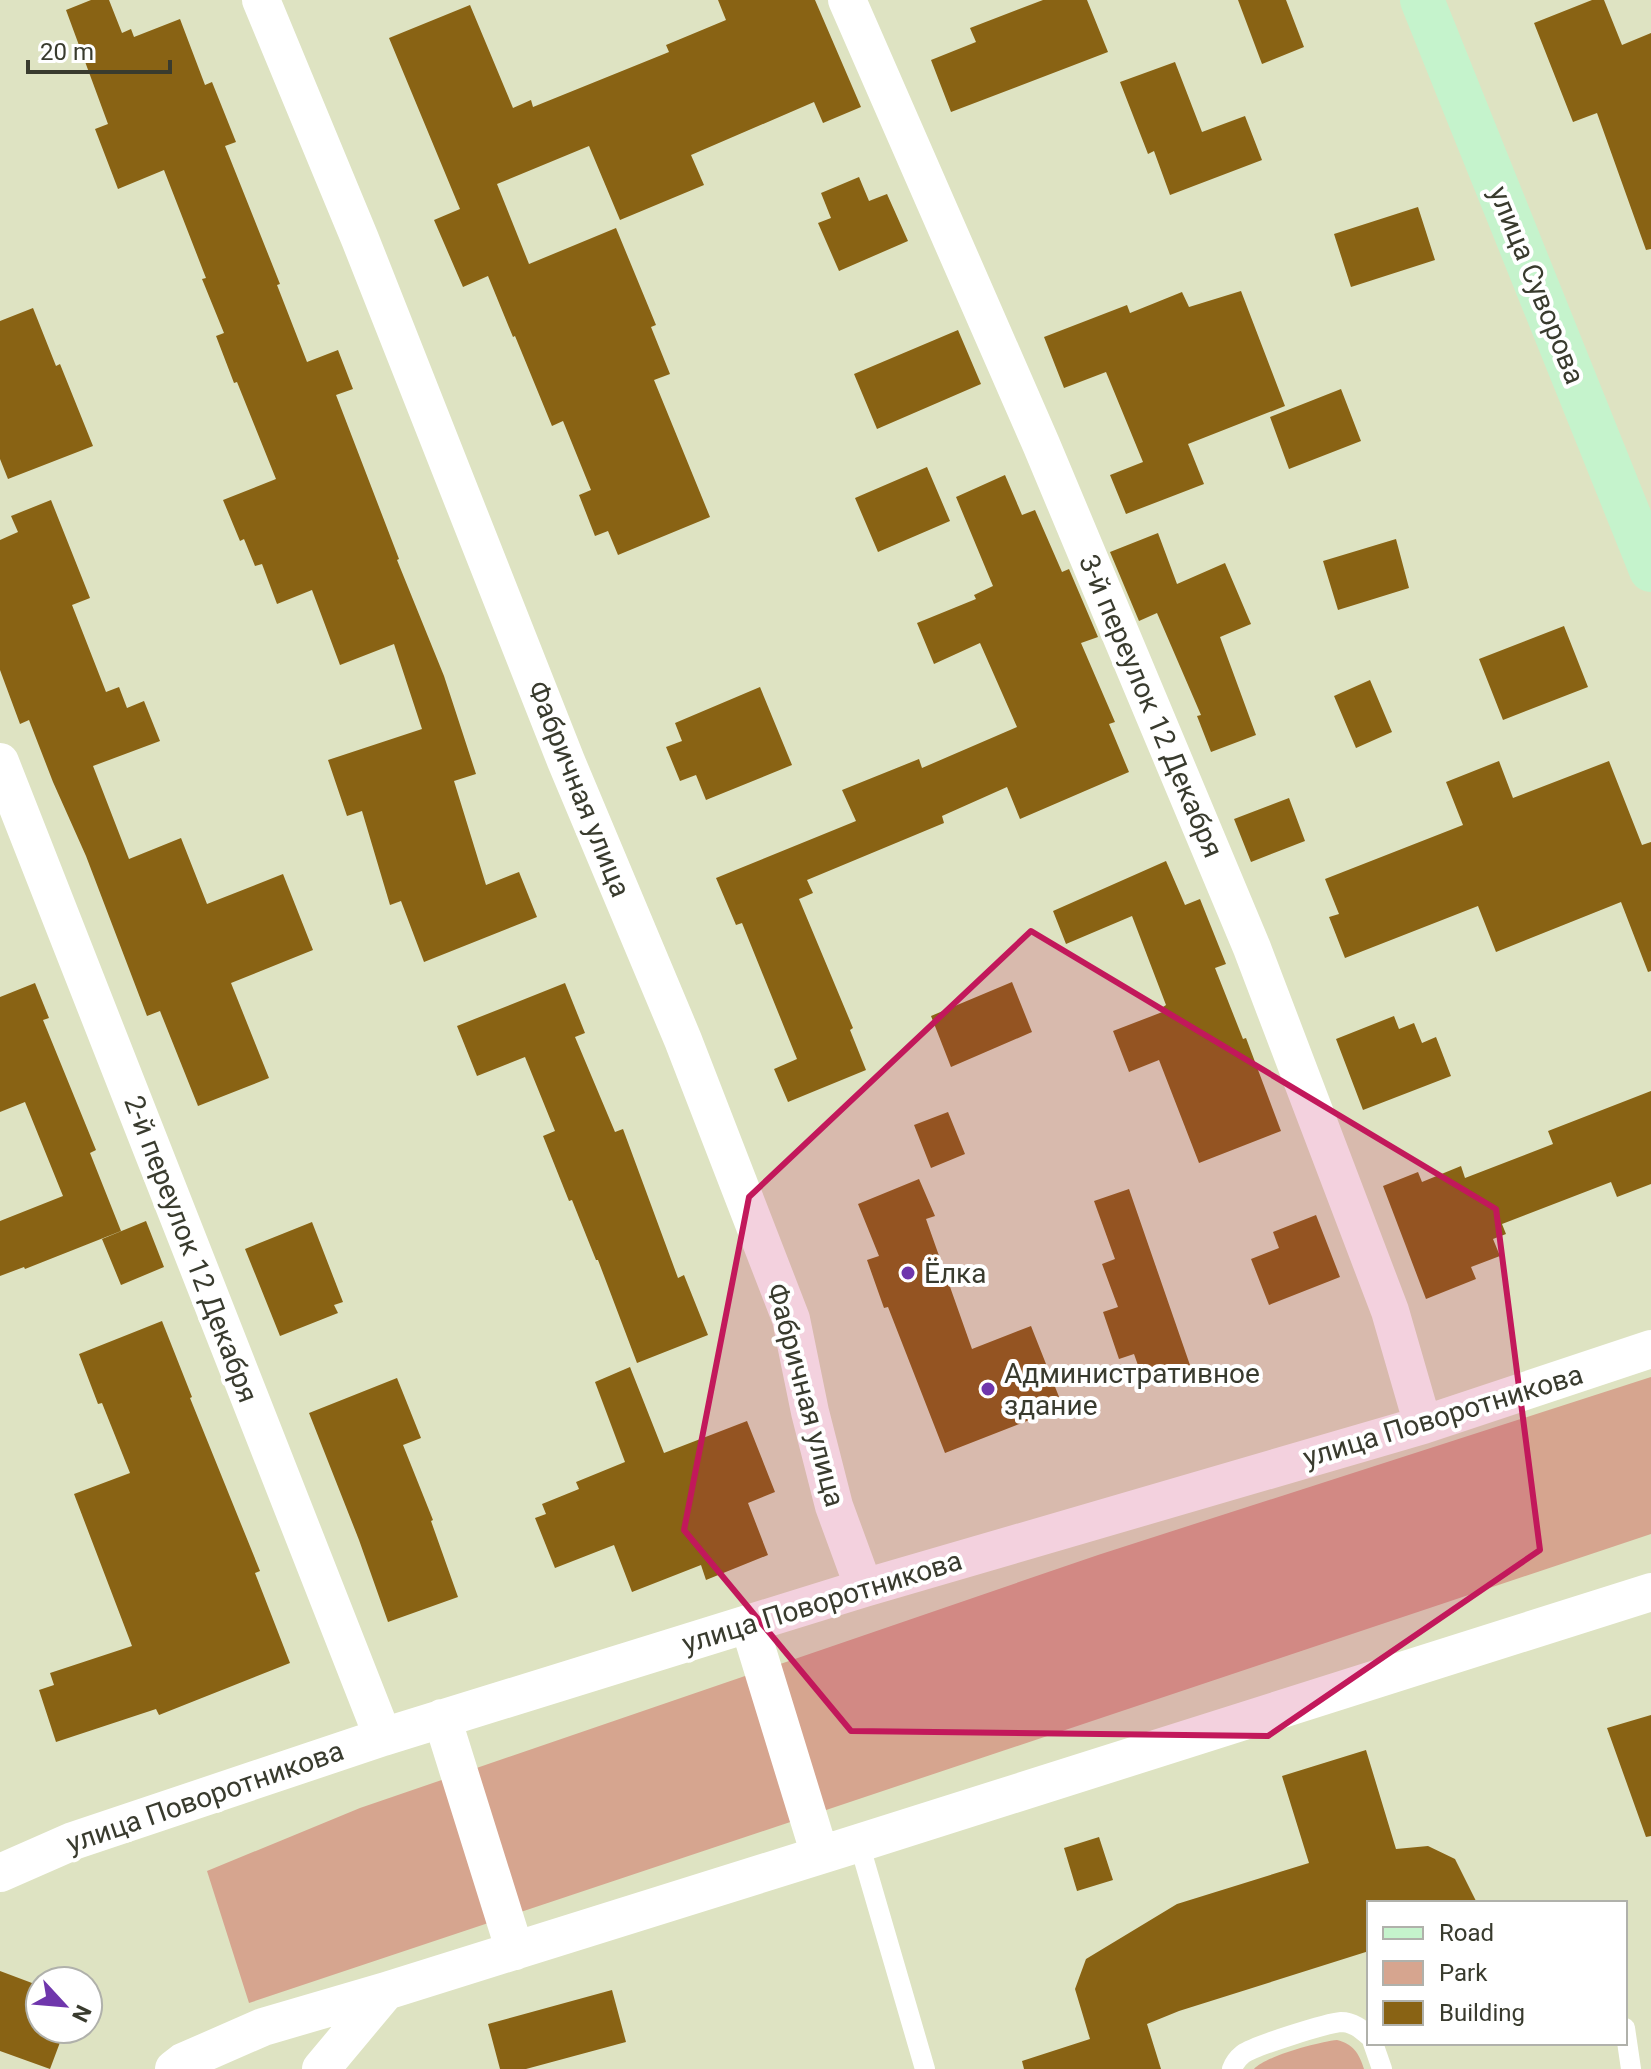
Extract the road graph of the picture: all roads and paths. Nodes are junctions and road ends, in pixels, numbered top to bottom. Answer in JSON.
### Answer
{"nodes":[{"id":1,"x":261,"y":0,"type":"edge"},
{"id":2,"x":847,"y":0,"type":"edge"},
{"id":3,"x":1422,"y":0,"type":"edge"},
{"id":4,"x":1651,"y":570,"type":"edge"},
{"id":5,"x":0,"y":762,"type":"edge"},
{"id":6,"x":1651,"y":1349,"type":"edge"},
{"id":7,"x":1423,"y":1425,"type":"junction"},
{"id":8,"x":864,"y":1588,"type":"junction"},
{"id":9,"x":1651,"y":1592,"type":"edge"},
{"id":10,"x":749,"y":1624,"type":"junction"},
{"id":11,"x":442,"y":1718,"type":"junction"},
{"id":12,"x":383,"y":1737,"type":"junction"},
{"id":13,"x":859,"y":1843,"type":"junction"},
{"id":14,"x":820,"y":1855,"type":"junction"},
{"id":15,"x":0,"y":1873,"type":"edge"},
{"id":16,"x":515,"y":1951,"type":"junction"},
{"id":17,"x":386,"y":1991,"type":"junction"},
{"id":18,"x":1367,"y":2034,"type":"edge"},
{"id":19,"x":1627,"y":2042,"type":"edge"},
{"id":20,"x":1374,"y":2045,"type":"edge"},
{"id":21,"x":174,"y":2069,"type":"edge"},
{"id":22,"x":321,"y":2069,"type":"edge"},
{"id":23,"x":925,"y":2069,"type":"edge"},
{"id":24,"x":1232,"y":2069,"type":"edge"},
{"id":25,"x":1382,"y":2069,"type":"edge"},
{"id":26,"x":1631,"y":2069,"type":"edge"}],
"edges":[{"from":1,"to":8,"type":"street","name":"Фабричная улица"},
{"from":2,"to":7,"type":"street","name":"3-й переулок 12 Декабря"},
{"from":3,"to":4,"type":"main road","name":"улица Суворова"},
{"from":5,"to":12,"type":"street","name":"2-й переулок 12 Декабря"},
{"from":6,"to":7,"type":"street","name":"улица Поворотникова"},
{"from":7,"to":8,"type":"street","name":"улица Поворотникова"},
{"from":8,"to":10,"type":"street","name":"улица Поворотникова"},
{"from":9,"to":13,"type":"street"},
{"from":10,"to":11,"type":"street","name":"улица Поворотникова"},
{"from":10,"to":14,"type":"street"},
{"from":11,"to":12,"type":"street","name":"улица Поворотникова"},
{"from":11,"to":16,"type":"street"},
{"from":12,"to":15,"type":"street","name":"улица Поворотникова"},
{"from":13,"to":14,"type":"street"},
{"from":13,"to":23,"type":"lane"},
{"from":14,"to":16,"type":"street"},
{"from":16,"to":17,"type":"street"},
{"from":17,"to":21,"type":"street"},
{"from":17,"to":22,"type":"street"},
{"from":18,"to":24,"type":"lane"},
{"from":19,"to":26,"type":"lane"},
{"from":20,"to":25,"type":"lane"}]}
